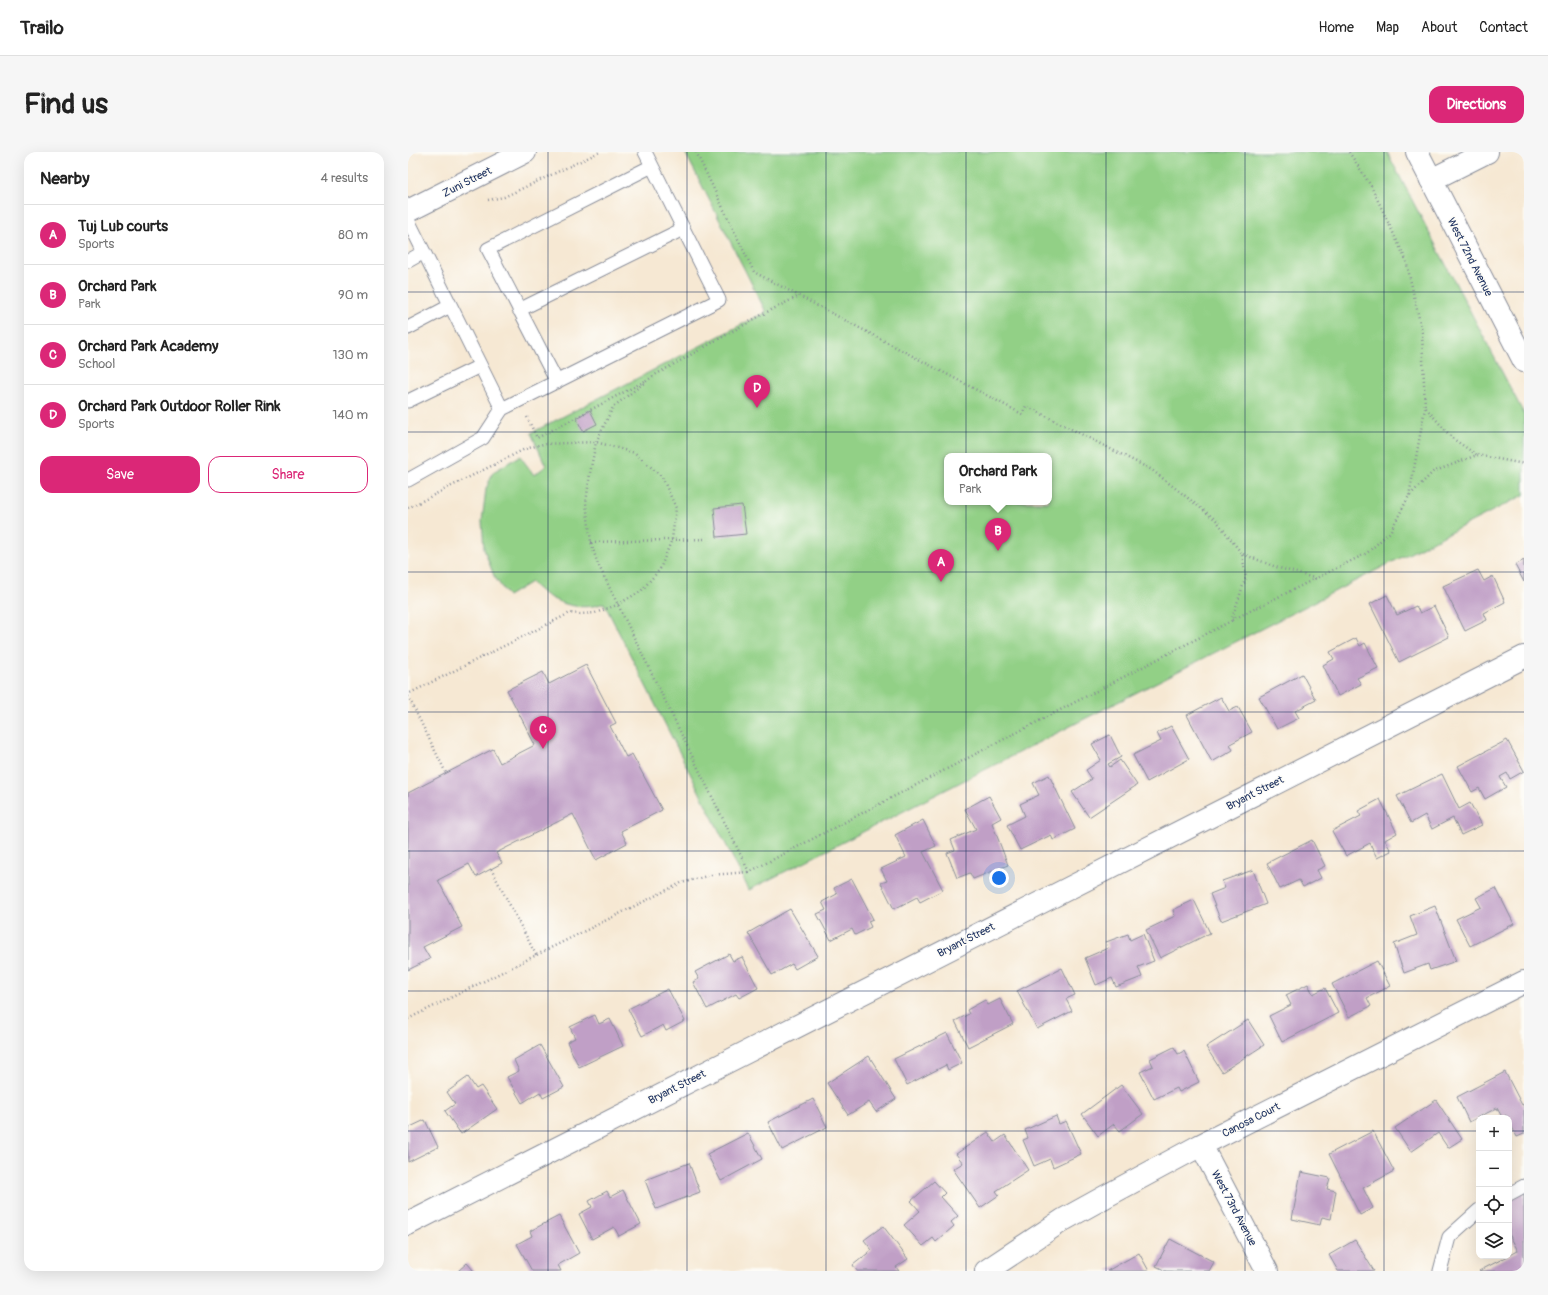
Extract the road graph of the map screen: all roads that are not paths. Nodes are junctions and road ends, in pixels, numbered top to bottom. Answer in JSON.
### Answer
{"nodes":[{"id":1,"x":525,"y":152,"type":"edge"},
{"id":2,"x":645,"y":152,"type":"edge"},
{"id":3,"x":1417,"y":152,"type":"edge"},
{"id":4,"x":1487,"y":152,"type":"edge"},
{"id":5,"x":652,"y":166,"type":"junction"},
{"id":6,"x":1431,"y":180,"type":"junction"},
{"id":7,"x":408,"y":211,"type":"edge"},
{"id":8,"x":408,"y":220,"type":"edge"},
{"id":9,"x":683,"y":229,"type":"junction"},
{"id":10,"x":424,"y":252,"type":"junction"},
{"id":11,"x":408,"y":261,"type":"edge"},
{"id":12,"x":450,"y":306,"type":"junction"},
{"id":13,"x":519,"y":310,"type":"junction"},
{"id":14,"x":408,"y":328,"type":"edge"},
{"id":15,"x":1524,"y":361,"type":"edge"},
{"id":16,"x":480,"y":366,"type":"junction"},
{"id":17,"x":556,"y":382,"type":"junction"},
{"id":18,"x":408,"y":401,"type":"edge"},
{"id":19,"x":502,"y":410,"type":"junction"},
{"id":20,"x":408,"y":480,"type":"edge"},
{"id":21,"x":1524,"y":657,"type":"edge"},
{"id":22,"x":1524,"y":982,"type":"edge"},
{"id":23,"x":1201,"y":1145,"type":"junction"},
{"id":24,"x":1524,"y":1186,"type":"edge"},
{"id":25,"x":1512,"y":1192,"type":"edge"},
{"id":26,"x":1476,"y":1213,"type":"edge"},
{"id":27,"x":408,"y":1224,"type":"edge"},
{"id":28,"x":986,"y":1271,"type":"edge"},
{"id":29,"x":1267,"y":1271,"type":"edge"},
{"id":30,"x":1440,"y":1271,"type":"edge"}],
"edges":[{"from":1,"to":7,"type":"street","name":"Zuni Street"},
{"from":2,"to":5,"type":"lane"},
{"from":3,"to":6,"type":"street","name":"West 72nd Avenue"},
{"from":4,"to":6,"type":"street"},
{"from":5,"to":9,"type":"lane"},
{"from":5,"to":13,"type":"lane"},
{"from":6,"to":15,"type":"street","name":"West 72nd Avenue"},
{"from":8,"to":10,"type":"lane"},
{"from":9,"to":13,"type":"lane"},
{"from":9,"to":17,"type":"lane"},
{"from":10,"to":11,"type":"lane"},
{"from":10,"to":12,"type":"lane"},
{"from":12,"to":14,"type":"lane"},
{"from":12,"to":16,"type":"lane"},
{"from":13,"to":17,"type":"lane"},
{"from":16,"to":18,"type":"lane"},
{"from":16,"to":19,"type":"lane"},
{"from":17,"to":19,"type":"lane"},
{"from":19,"to":20,"type":"lane"},
{"from":21,"to":27,"type":"street","name":"Bryant Street"},
{"from":22,"to":23,"type":"street","name":"Canosa Court"},
{"from":23,"to":28,"type":"street","name":"Canosa Court"},
{"from":23,"to":29,"type":"street","name":"West 73rd Avenue"},
{"from":24,"to":25,"type":"lane"},
{"from":26,"to":30,"type":"lane"}]}
